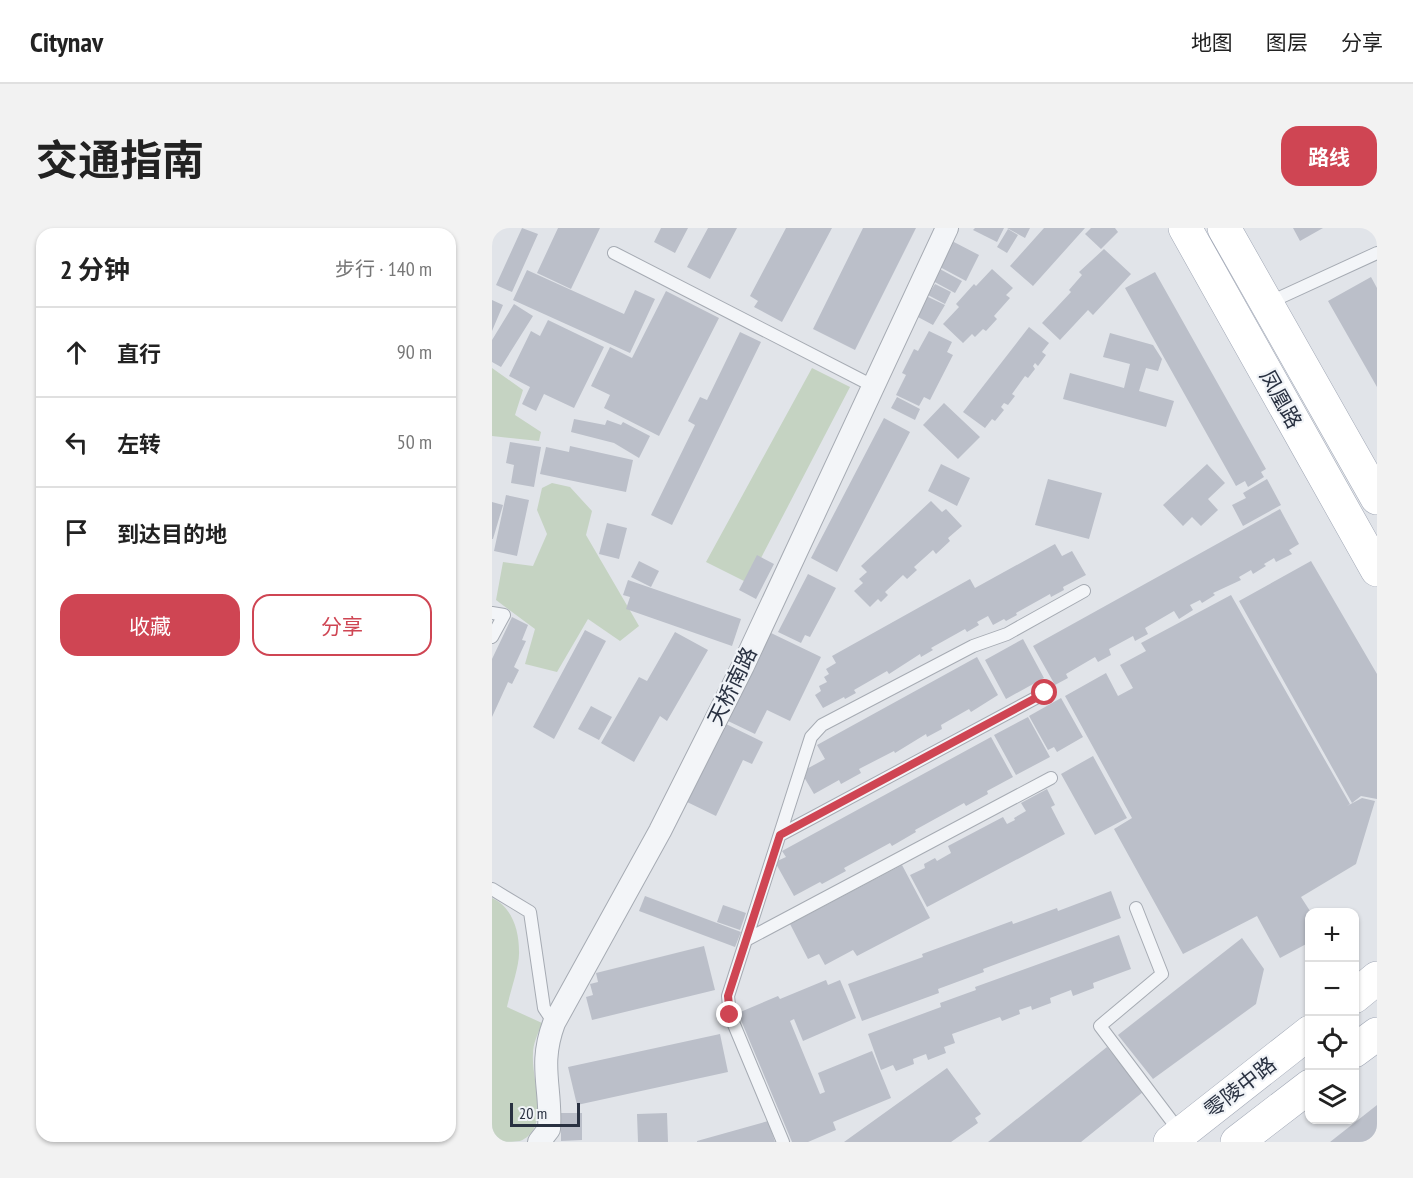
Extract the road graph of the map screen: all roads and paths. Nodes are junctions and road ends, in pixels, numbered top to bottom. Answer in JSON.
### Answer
{"nodes":[{"id":1,"x":947,"y":228,"type":"edge"},
{"id":2,"x":1185,"y":228,"type":"edge"},
{"id":3,"x":1224,"y":228,"type":"edge"},
{"id":4,"x":1377,"y":252,"type":"edge"},
{"id":5,"x":615,"y":253,"type":"dead end"},
{"id":6,"x":1267,"y":303,"type":"junction"},
{"id":7,"x":873,"y":386,"type":"junction"},
{"id":8,"x":1377,"y":498,"type":"edge"},
{"id":9,"x":1377,"y":570,"type":"edge"},
{"id":10,"x":1084,"y":591,"type":"dead end"},
{"id":11,"x":492,"y":613,"type":"edge"},
{"id":12,"x":492,"y":637,"type":"edge"},
{"id":13,"x":1045,"y":693,"type":"dead end"},
{"id":14,"x":1051,"y":778,"type":"dead end"},
{"id":15,"x":780,"y":835,"type":"junction"},
{"id":16,"x":492,"y":888,"type":"edge"},
{"id":17,"x":1137,"y":908,"type":"dead end"},
{"id":18,"x":746,"y":940,"type":"junction"},
{"id":19,"x":554,"y":1023,"type":"junction"},
{"id":20,"x":1377,"y":1034,"type":"edge"},
{"id":21,"x":1305,"y":1036,"type":"edge"},
{"id":22,"x":1359,"y":1047,"type":"edge"},
{"id":23,"x":1305,"y":1090,"type":"edge"},
{"id":24,"x":1175,"y":1138,"type":"edge"},
{"id":25,"x":539,"y":1142,"type":"edge"},
{"id":26,"x":783,"y":1142,"type":"edge"},
{"id":27,"x":1238,"y":1142,"type":"edge"}],
"edges":[{"from":1,"to":7,"type":"street","name":"天桥南路"},
{"from":2,"to":9,"type":"main road","name":"凤凰路"},
{"from":3,"to":6,"type":"main road","name":"凤凰路"},
{"from":4,"to":6,"type":"lane"},
{"from":5,"to":7,"type":"lane"},
{"from":6,"to":8,"type":"main road","name":"凤凰路"},
{"from":7,"to":19,"type":"street","name":"天桥南路"},
{"from":10,"to":15,"type":"lane"},
{"from":11,"to":12,"type":"lane"},
{"from":13,"to":15,"type":"lane"},
{"from":14,"to":18,"type":"lane"},
{"from":15,"to":18,"type":"lane"},
{"from":16,"to":19,"type":"lane"},
{"from":17,"to":24,"type":"lane"},
{"from":18,"to":26,"type":"lane"},
{"from":19,"to":25,"type":"street","name":"天桥南路"},
{"from":20,"to":22,"type":"main road"},
{"from":21,"to":24,"type":"main road","name":"零陵中路"},
{"from":23,"to":27,"type":"main road","name":"零陵中路"}]}
